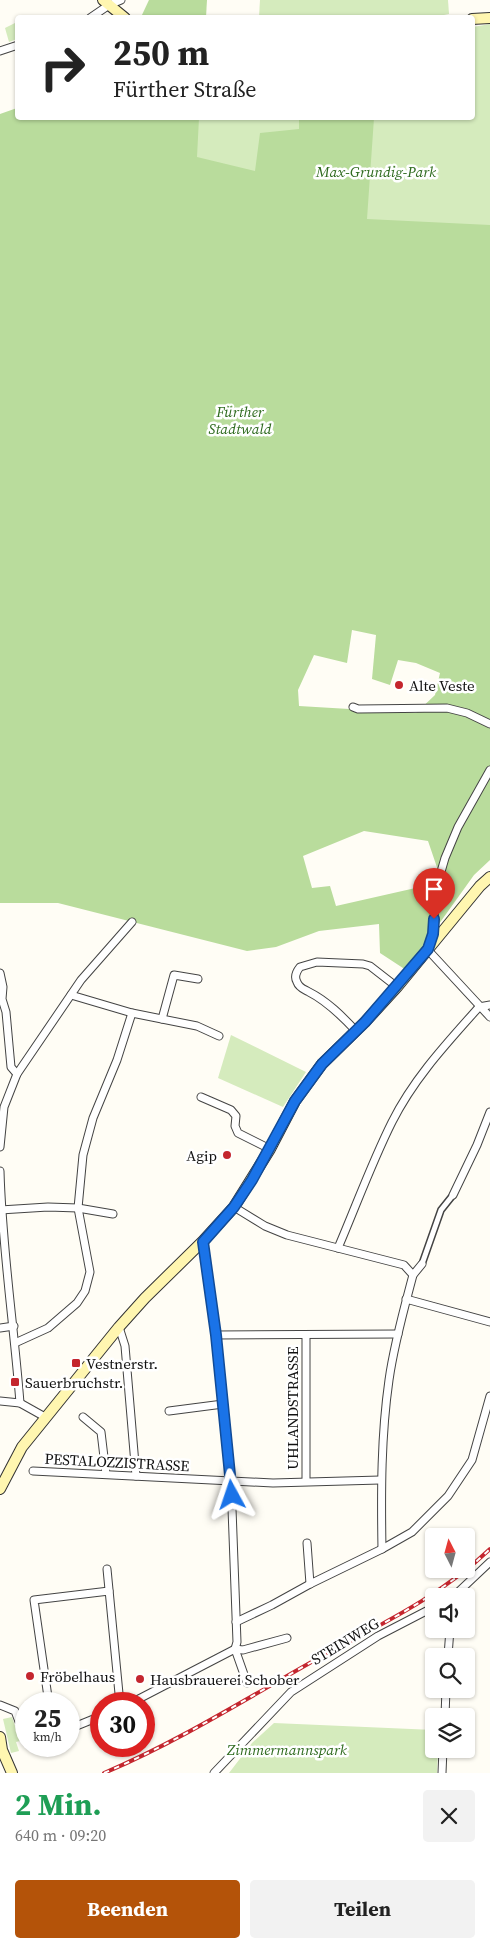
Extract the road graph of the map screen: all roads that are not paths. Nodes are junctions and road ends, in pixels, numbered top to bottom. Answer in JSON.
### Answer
{"nodes":[{"id":1,"x":121,"y":0,"type":"edge"},
{"id":2,"x":106,"y":2,"type":"edge"},
{"id":3,"x":93,"y":15,"type":"edge"},
{"id":4,"x":121,"y":15,"type":"edge"},
{"id":5,"x":490,"y":18,"type":"edge"},
{"id":6,"x":475,"y":19,"type":"edge"},
{"id":7,"x":15,"y":46,"type":"edge"},
{"id":8,"x":0,"y":51,"type":"edge"},
{"id":9,"x":353,"y":707,"type":"dead end"},
{"id":10,"x":490,"y":724,"type":"edge"},
{"id":11,"x":490,"y":770,"type":"edge"},
{"id":12,"x":490,"y":877,"type":"edge"},
{"id":13,"x":132,"y":922,"type":"dead end"},
{"id":14,"x":428,"y":949,"type":"junction"},
{"id":15,"x":0,"y":973,"type":"edge"},
{"id":16,"x":198,"y":979,"type":"dead end"},
{"id":17,"x":396,"y":987,"type":"junction"},
{"id":18,"x":70,"y":995,"type":"junction"},
{"id":19,"x":1,"y":1000,"type":"edge"},
{"id":20,"x":490,"y":1005,"type":"edge"},
{"id":21,"x":480,"y":1007,"type":"junction"},
{"id":22,"x":132,"y":1013,"type":"junction"},
{"id":23,"x":490,"y":1017,"type":"edge"},
{"id":24,"x":162,"y":1019,"type":"junction"},
{"id":25,"x":356,"y":1031,"type":"junction"},
{"id":26,"x":219,"y":1036,"type":"dead end"},
{"id":27,"x":17,"y":1074,"type":"junction"},
{"id":28,"x":201,"y":1097,"type":"dead end"},
{"id":29,"x":490,"y":1112,"type":"edge"},
{"id":30,"x":0,"y":1147,"type":"edge"},
{"id":31,"x":270,"y":1149,"type":"junction"},
{"id":32,"x":0,"y":1170,"type":"edge"},
{"id":33,"x":453,"y":1195,"type":"joint"},
{"id":34,"x":234,"y":1207,"type":"junction"},
{"id":35,"x":78,"y":1208,"type":"junction"},
{"id":36,"x":0,"y":1210,"type":"edge"},
{"id":37,"x":113,"y":1214,"type":"dead end"},
{"id":38,"x":203,"y":1242,"type":"junction"},
{"id":39,"x":338,"y":1248,"type":"junction"},
{"id":40,"x":422,"y":1264,"type":"joint"},
{"id":41,"x":413,"y":1275,"type":"junction"},
{"id":42,"x":0,"y":1276,"type":"edge"},
{"id":43,"x":8,"y":1276,"type":"junction"},
{"id":44,"x":406,"y":1299,"type":"junction"},
{"id":45,"x":490,"y":1322,"type":"edge"},
{"id":46,"x":14,"y":1326,"type":"junction"},
{"id":47,"x":119,"y":1327,"type":"junction"},
{"id":48,"x":0,"y":1328,"type":"edge"},
{"id":49,"x":306,"y":1334,"type":"junction"},
{"id":50,"x":398,"y":1334,"type":"junction"},
{"id":51,"x":216,"y":1335,"type":"junction"},
{"id":52,"x":16,"y":1343,"type":"junction"},
{"id":53,"x":490,"y":1396,"type":"edge"},
{"id":54,"x":0,"y":1401,"type":"edge"},
{"id":55,"x":20,"y":1403,"type":"junction"},
{"id":56,"x":223,"y":1404,"type":"junction"},
{"id":57,"x":169,"y":1411,"type":"dead end"},
{"id":58,"x":45,"y":1417,"type":"junction"},
{"id":59,"x":83,"y":1417,"type":"dead end"},
{"id":60,"x":32,"y":1471,"type":"dead end"},
{"id":61,"x":106,"y":1474,"type":"junction"},
{"id":62,"x":136,"y":1476,"type":"junction"},
{"id":63,"x":380,"y":1480,"type":"junction"},
{"id":64,"x":306,"y":1481,"type":"junction"},
{"id":65,"x":231,"y":1482,"type":"junction"},
{"id":66,"x":0,"y":1489,"type":"edge"},
{"id":67,"x":307,"y":1543,"type":"dead end"},
{"id":68,"x":382,"y":1549,"type":"junction"},
{"id":69,"x":490,"y":1562,"type":"edge"},
{"id":70,"x":107,"y":1570,"type":"dead end"},
{"id":71,"x":310,"y":1584,"type":"junction"},
{"id":72,"x":462,"y":1588,"type":"edge"},
{"id":73,"x":109,"y":1591,"type":"junction"},
{"id":74,"x":425,"y":1612,"type":"edge"},
{"id":75,"x":236,"y":1622,"type":"junction"},
{"id":76,"x":288,"y":1638,"type":"dead end"},
{"id":77,"x":235,"y":1649,"type":"junction"},
{"id":78,"x":247,"y":1683,"type":"dead end"},
{"id":79,"x":47,"y":1692,"type":"edge"},
{"id":80,"x":119,"y":1692,"type":"edge"},
{"id":81,"x":152,"y":1692,"type":"edge"},
{"id":82,"x":0,"y":1705,"type":"edge"},
{"id":83,"x":15,"y":1711,"type":"edge"},
{"id":84,"x":0,"y":1737,"type":"edge"},
{"id":85,"x":443,"y":1758,"type":"edge"},
{"id":86,"x":10,"y":1772,"type":"edge"},
{"id":87,"x":214,"y":1773,"type":"edge"},
{"id":88,"x":443,"y":1773,"type":"edge"}],
"edges":[{"from":1,"to":2,"type":"street"},
{"from":2,"to":3,"type":"street"},
{"from":2,"to":4,"type":"main road"},
{"from":5,"to":6,"type":"main road"},
{"from":7,"to":8,"type":"street"},
{"from":9,"to":10,"type":"street"},
{"from":11,"to":14,"type":"street"},
{"from":12,"to":14,"type":"main road"},
{"from":13,"to":18,"type":"street"},
{"from":14,"to":17,"type":"main road"},
{"from":14,"to":21,"type":"street"},
{"from":15,"to":19,"type":"street"},
{"from":16,"to":24,"type":"street"},
{"from":17,"to":25,"type":"main road"},
{"from":17,"to":25,"type":"street"},
{"from":18,"to":22,"type":"street"},
{"from":18,"to":27,"type":"street"},
{"from":19,"to":27,"type":"street"},
{"from":20,"to":21,"type":"street"},
{"from":21,"to":23,"type":"street"},
{"from":21,"to":39,"type":"street"},
{"from":22,"to":24,"type":"street"},
{"from":22,"to":35,"type":"street"},
{"from":24,"to":26,"type":"street"},
{"from":25,"to":31,"type":"main road"},
{"from":27,"to":30,"type":"street"},
{"from":28,"to":31,"type":"street"},
{"from":29,"to":33,"type":"street"},
{"from":31,"to":34,"type":"main road"},
{"from":32,"to":36,"type":"street"},
{"from":33,"to":40,"type":"street"},
{"from":34,"to":38,"type":"main road"},
{"from":34,"to":39,"type":"street"},
{"from":35,"to":36,"type":"street"},
{"from":35,"to":37,"type":"street"},
{"from":35,"to":52,"type":"street"},
{"from":36,"to":43,"type":"street"},
{"from":38,"to":47,"type":"main road"},
{"from":38,"to":51,"type":"street"},
{"from":39,"to":41,"type":"street"},
{"from":40,"to":41,"type":"street"},
{"from":41,"to":44,"type":"street"},
{"from":42,"to":43,"type":"street"},
{"from":43,"to":46,"type":"street"},
{"from":44,"to":45,"type":"street"},
{"from":44,"to":50,"type":"street"},
{"from":46,"to":48,"type":"street"},
{"from":46,"to":52,"type":"street"},
{"from":47,"to":58,"type":"main road"},
{"from":47,"to":62,"type":"street"},
{"from":49,"to":50,"type":"street"},
{"from":49,"to":51,"type":"street"},
{"from":49,"to":64,"type":"street","name":"UHLANDSTRASSE"},
{"from":50,"to":63,"type":"street"},
{"from":51,"to":56,"type":"street"},
{"from":52,"to":55,"type":"street"},
{"from":53,"to":68,"type":"street"},
{"from":54,"to":55,"type":"street"},
{"from":55,"to":58,"type":"street"},
{"from":56,"to":57,"type":"street"},
{"from":56,"to":65,"type":"street"},
{"from":58,"to":66,"type":"main road"},
{"from":59,"to":61,"type":"street"},
{"from":60,"to":61,"type":"street","name":"PESTALOZZISTRASSE"},
{"from":61,"to":62,"type":"street","name":"PESTALOZZISTRASSE"},
{"from":62,"to":65,"type":"street","name":"PESTALOZZISTRASSE"},
{"from":63,"to":64,"type":"street","name":"PESTALOZZISTRASSE"},
{"from":63,"to":68,"type":"street"},
{"from":64,"to":65,"type":"street","name":"PESTALOZZISTRASSE"},
{"from":65,"to":75,"type":"street"},
{"from":67,"to":71,"type":"street"},
{"from":68,"to":71,"type":"street"},
{"from":69,"to":72,"type":"street"},
{"from":70,"to":73,"type":"street"},
{"from":71,"to":75,"type":"street"},
{"from":73,"to":79,"type":"street"},
{"from":73,"to":80,"type":"street"},
{"from":74,"to":87,"type":"street","name":"STEINWEG"},
{"from":75,"to":77,"type":"street"},
{"from":76,"to":77,"type":"street"},
{"from":77,"to":78,"type":"street"},
{"from":77,"to":81,"type":"street"},
{"from":82,"to":83,"type":"street"},
{"from":84,"to":86,"type":"main road"},
{"from":85,"to":88,"type":"street"}]}
